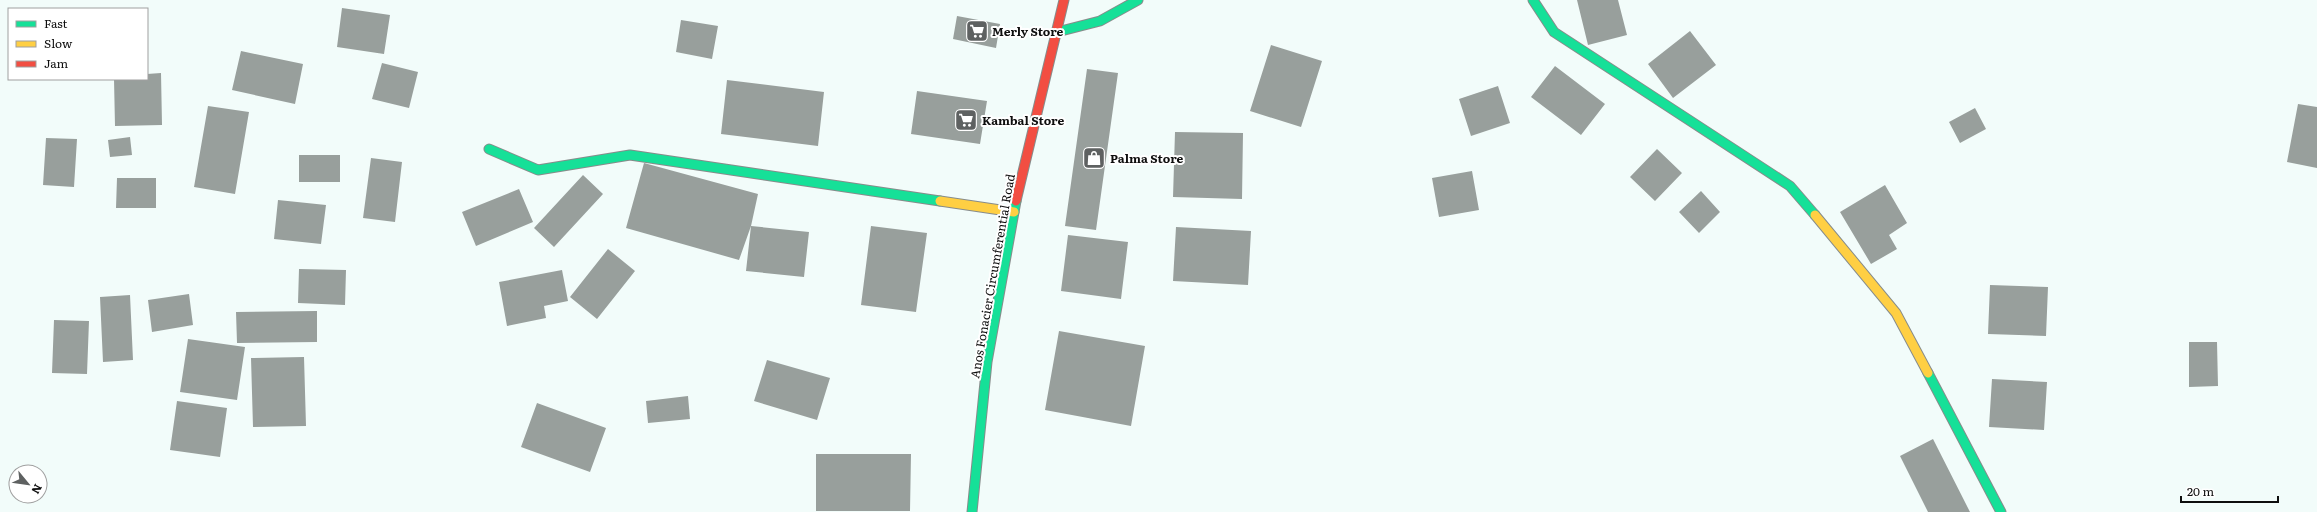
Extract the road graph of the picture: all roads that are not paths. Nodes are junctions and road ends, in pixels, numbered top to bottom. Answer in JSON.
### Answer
{"nodes":[{"id":1,"x":1064,"y":0,"type":"edge"},
{"id":2,"x":1138,"y":0,"type":"edge"},
{"id":3,"x":1533,"y":0,"type":"edge"},
{"id":4,"x":1057,"y":32,"type":"junction"},
{"id":5,"x":489,"y":149,"type":"dead end"},
{"id":6,"x":1014,"y":212,"type":"junction"},
{"id":7,"x":972,"y":512,"type":"edge"},
{"id":8,"x":2001,"y":512,"type":"edge"}],
"edges":[{"from":1,"to":4,"type":"street","name":"Anos Fonacier Circumferential Road"},
{"from":2,"to":4,"type":"street"},
{"from":3,"to":8,"type":"street"},
{"from":4,"to":6,"type":"street","name":"Anos Fonacier Circumferential Road"},
{"from":5,"to":6,"type":"street"},
{"from":6,"to":7,"type":"street","name":"Anos Fonacier Circumferential Road"}]}
